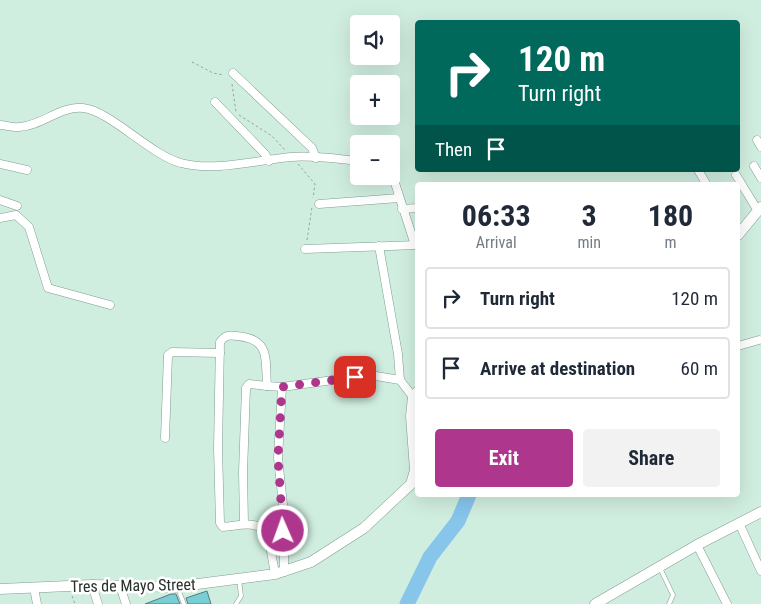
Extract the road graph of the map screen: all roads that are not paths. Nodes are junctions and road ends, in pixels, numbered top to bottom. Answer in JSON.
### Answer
{"nodes":[{"id":1,"x":231,"y":76,"type":"road end"},
{"id":2,"x":215,"y":102,"type":"dead end"},
{"id":3,"x":0,"y":124,"type":"edge"},
{"id":4,"x":316,"y":158,"type":"junction"},
{"id":5,"x":350,"y":160,"type":"edge"},
{"id":6,"x":269,"y":161,"type":"junction"},
{"id":7,"x":0,"y":164,"type":"edge"},
{"id":8,"x":754,"y":166,"type":"dead end"},
{"id":9,"x":26,"y":170,"type":"dead end"},
{"id":10,"x":736,"y":175,"type":"dead end"},
{"id":11,"x":761,"y":178,"type":"edge"},
{"id":12,"x":395,"y":185,"type":"edge"},
{"id":13,"x":399,"y":198,"type":"junction"},
{"id":14,"x":0,"y":200,"type":"edge"},
{"id":15,"x":319,"y":204,"type":"dead end"},
{"id":16,"x":17,"y":206,"type":"dead end"},
{"id":17,"x":415,"y":208,"type":"edge"},
{"id":18,"x":402,"y":209,"type":"junction"},
{"id":19,"x":760,"y":209,"type":"edge"},
{"id":20,"x":0,"y":218,"type":"edge"},
{"id":21,"x":740,"y":233,"type":"edge"},
{"id":22,"x":415,"y":242,"type":"edge"},
{"id":23,"x":415,"y":245,"type":"edge"},
{"id":24,"x":379,"y":246,"type":"junction"},
{"id":25,"x":306,"y":249,"type":"road end"},
{"id":26,"x":110,"y":305,"type":"dead end"},
{"id":27,"x":759,"y":340,"type":"dead end"},
{"id":28,"x":740,"y":345,"type":"edge"},
{"id":29,"x":220,"y":353,"type":"junction"},
{"id":30,"x":400,"y":380,"type":"junction"},
{"id":31,"x":267,"y":386,"type":"junction"},
{"id":32,"x":282,"y":387,"type":"junction"},
{"id":33,"x":415,"y":394,"type":"edge"},
{"id":34,"x":165,"y":438,"type":"dead end"},
{"id":35,"x":761,"y":512,"type":"edge"},
{"id":36,"x":739,"y":523,"type":"junction"},
{"id":37,"x":244,"y":524,"type":"junction"},
{"id":38,"x":697,"y":545,"type":"junction"},
{"id":39,"x":659,"y":566,"type":"junction"},
{"id":40,"x":761,"y":571,"type":"edge"},
{"id":41,"x":279,"y":573,"type":"junction"},
{"id":42,"x":239,"y":579,"type":"junction"},
{"id":43,"x":92,"y":585,"type":"junction"},
{"id":44,"x":120,"y":586,"type":"junction"},
{"id":45,"x":34,"y":588,"type":"junction"},
{"id":46,"x":0,"y":589,"type":"edge"},
{"id":47,"x":180,"y":594,"type":"dead end"},
{"id":48,"x":37,"y":604,"type":"edge"},
{"id":49,"x":98,"y":604,"type":"edge"},
{"id":50,"x":126,"y":604,"type":"edge"},
{"id":51,"x":184,"y":604,"type":"edge"},
{"id":52,"x":236,"y":604,"type":"edge"},
{"id":53,"x":595,"y":604,"type":"edge"},
{"id":54,"x":669,"y":604,"type":"edge"},
{"id":55,"x":727,"y":604,"type":"edge"}],
"edges":[{"from":1,"to":4,"type":"street"},
{"from":2,"to":6,"type":"street"},
{"from":3,"to":6,"type":"street"},
{"from":4,"to":5,"type":"street"},
{"from":4,"to":6,"type":"street"},
{"from":7,"to":9,"type":"street"},
{"from":8,"to":11,"type":"street"},
{"from":10,"to":19,"type":"street"},
{"from":12,"to":13,"type":"street"},
{"from":13,"to":15,"type":"street"},
{"from":13,"to":18,"type":"street"},
{"from":14,"to":16,"type":"street"},
{"from":17,"to":18,"type":"street"},
{"from":18,"to":22,"type":"street"},
{"from":19,"to":21,"type":"street"},
{"from":20,"to":26,"type":"street"},
{"from":23,"to":24,"type":"street"},
{"from":24,"to":25,"type":"street"},
{"from":24,"to":30,"type":"street"},
{"from":27,"to":28,"type":"street"},
{"from":29,"to":31,"type":"street"},
{"from":29,"to":34,"type":"street"},
{"from":29,"to":37,"type":"street"},
{"from":30,"to":32,"type":"street"},
{"from":30,"to":33,"type":"street"},
{"from":31,"to":32,"type":"street"},
{"from":31,"to":37,"type":"street"},
{"from":32,"to":41,"type":"street"},
{"from":33,"to":41,"type":"street","name":"Tres de Mayo Street"},
{"from":35,"to":36,"type":"street"},
{"from":36,"to":38,"type":"street"},
{"from":36,"to":40,"type":"street"},
{"from":37,"to":41,"type":"street"},
{"from":38,"to":39,"type":"street"},
{"from":38,"to":55,"type":"street"},
{"from":39,"to":53,"type":"street"},
{"from":39,"to":54,"type":"lane"},
{"from":41,"to":42,"type":"street","name":"Tres de Mayo Street"},
{"from":42,"to":44,"type":"street","name":"Tres de Mayo Street"},
{"from":42,"to":52,"type":"lane"},
{"from":43,"to":44,"type":"street","name":"Tres de Mayo Street"},
{"from":43,"to":45,"type":"street","name":"Tres de Mayo Street"},
{"from":43,"to":49,"type":"street"},
{"from":44,"to":50,"type":"street"},
{"from":45,"to":46,"type":"street","name":"Tres de Mayo Street"},
{"from":45,"to":48,"type":"street"},
{"from":47,"to":51,"type":"lane"}]}
